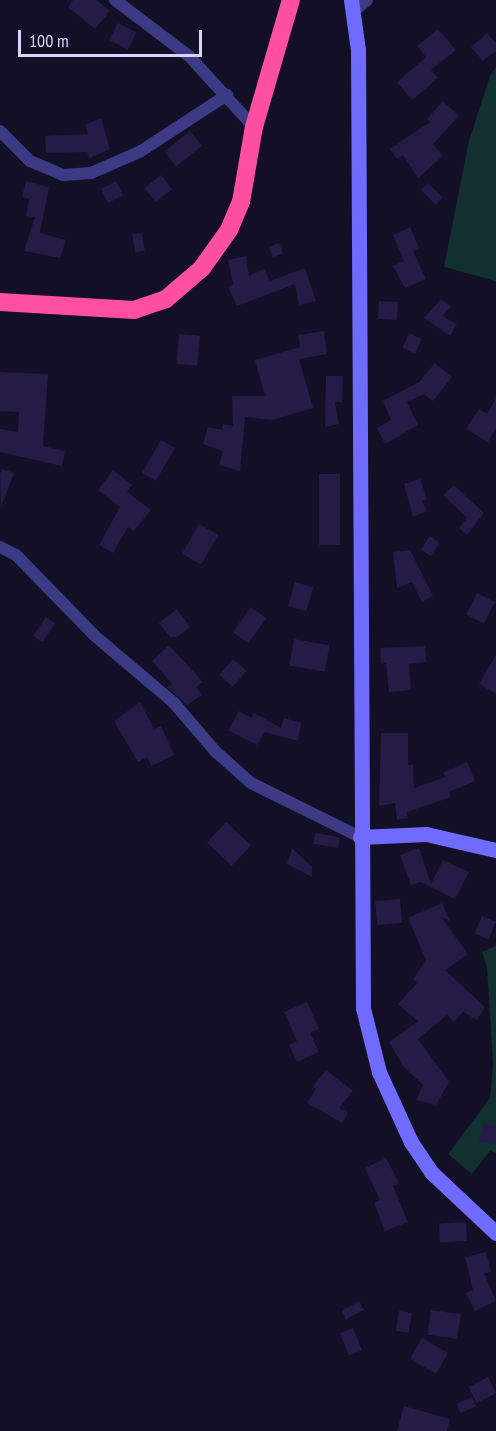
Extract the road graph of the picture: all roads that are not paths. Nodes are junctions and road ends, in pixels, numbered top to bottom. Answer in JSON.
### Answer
{"nodes":[{"id":1,"x":115,"y":0,"type":"edge"},
{"id":2,"x":291,"y":0,"type":"edge"},
{"id":3,"x":367,"y":0,"type":"edge"},
{"id":4,"x":352,"y":6,"type":"edge"},
{"id":5,"x":227,"y":95,"type":"junction"},
{"id":6,"x":254,"y":127,"type":"junction"},
{"id":7,"x":0,"y":131,"type":"edge"},
{"id":8,"x":0,"y":302,"type":"edge"},
{"id":9,"x":0,"y":547,"type":"edge"},
{"id":10,"x":360,"y":837,"type":"junction"},
{"id":11,"x":496,"y":850,"type":"edge"},
{"id":12,"x":496,"y":1233,"type":"edge"}],
"edges":[{"from":1,"to":5,"type":"street"},
{"from":2,"to":6,"type":"highway"},
{"from":3,"to":4,"type":"street"},
{"from":4,"to":10,"type":"main road"},
{"from":5,"to":6,"type":"street"},
{"from":5,"to":7,"type":"street"},
{"from":6,"to":8,"type":"highway"},
{"from":9,"to":10,"type":"street"},
{"from":10,"to":11,"type":"main road"},
{"from":10,"to":12,"type":"main road"}]}
